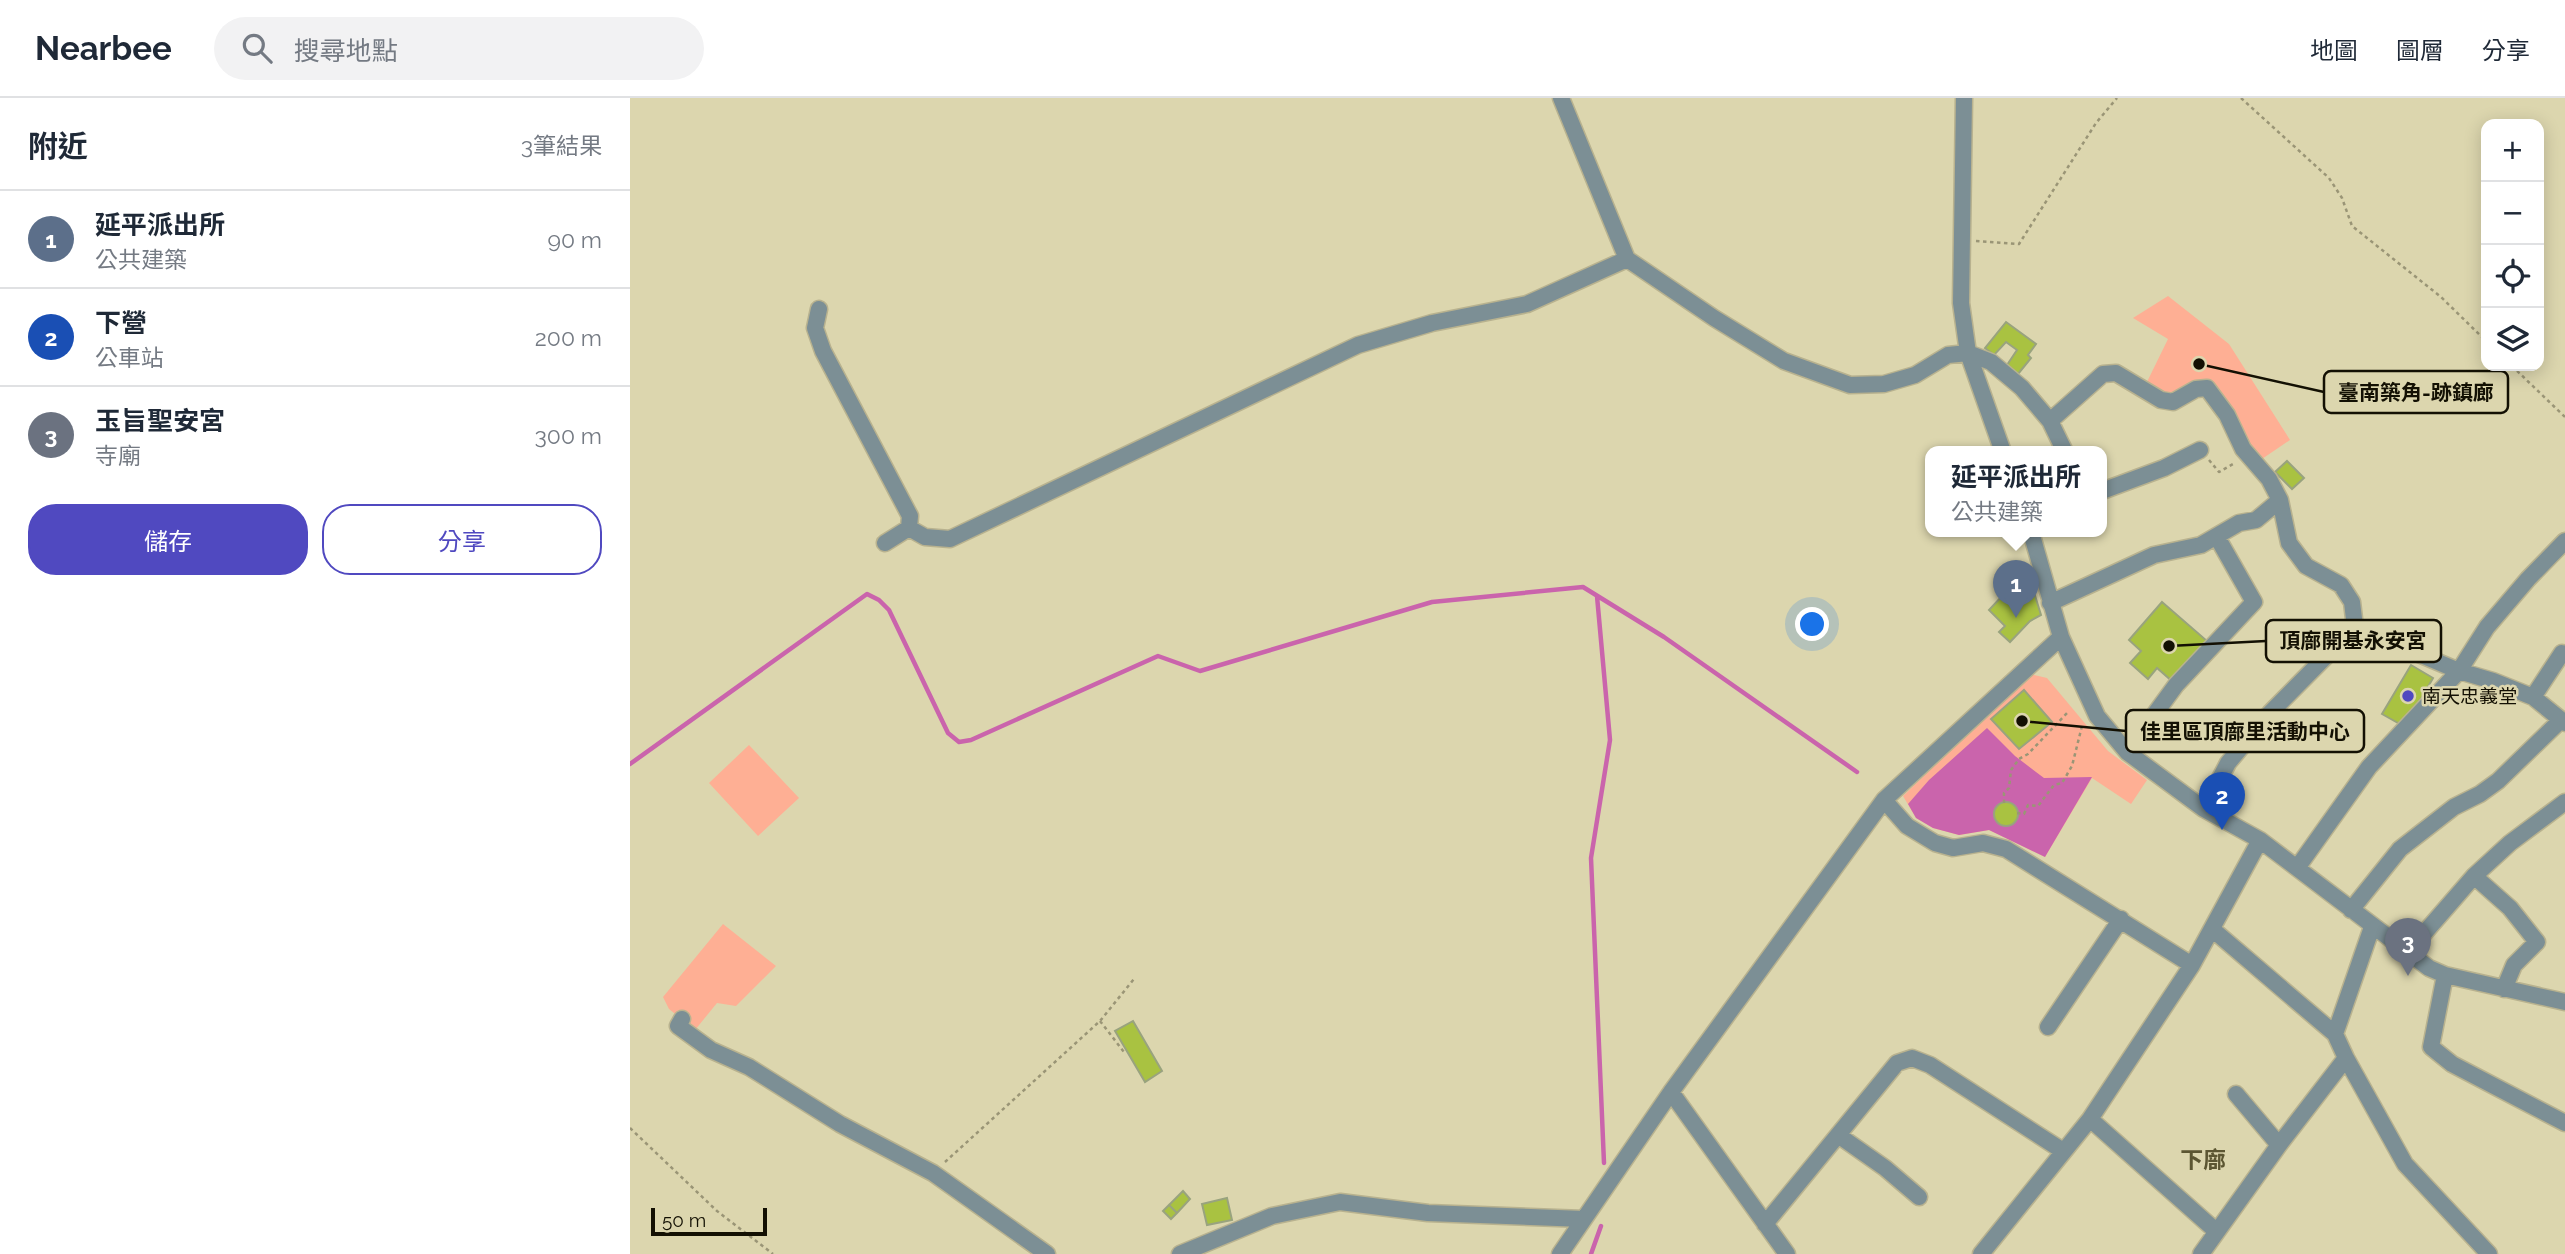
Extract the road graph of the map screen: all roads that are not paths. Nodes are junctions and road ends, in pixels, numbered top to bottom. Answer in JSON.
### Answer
{"nodes":[{"id":1,"x":1561,"y":98,"type":"edge"},
{"id":2,"x":1964,"y":98,"type":"edge"},
{"id":3,"x":1627,"y":259,"type":"junction"},
{"id":4,"x":818,"y":309,"type":"dead end"},
{"id":5,"x":1968,"y":353,"type":"junction"},
{"id":6,"x":2050,"y":421,"type":"junction"},
{"id":7,"x":2001,"y":446,"type":"edge"},
{"id":8,"x":2062,"y":446,"type":"edge"},
{"id":9,"x":2200,"y":450,"type":"road end"},
{"id":10,"x":2107,"y":489,"type":"edge"},
{"id":11,"x":2280,"y":500,"type":"junction"},
{"id":12,"x":909,"y":528,"type":"junction"},
{"id":13,"x":2036,"y":537,"type":"edge"},
{"id":14,"x":2217,"y":537,"type":"junction"},
{"id":15,"x":2565,"y":541,"type":"edge"},
{"id":16,"x":885,"y":543,"type":"dead end"},
{"id":17,"x":2050,"y":603,"type":"junction"},
{"id":18,"x":2355,"y":627,"type":"junction"},
{"id":19,"x":2061,"y":637,"type":"junction"},
{"id":20,"x":2565,"y":654,"type":"edge"},
{"id":21,"x":2459,"y":671,"type":"junction"},
{"id":22,"x":2532,"y":697,"type":"junction"},
{"id":23,"x":2563,"y":721,"type":"edge"},
{"id":24,"x":2127,"y":752,"type":"junction"},
{"id":25,"x":1884,"y":800,"type":"junction"},
{"id":26,"x":2565,"y":802,"type":"edge"},
{"id":27,"x":2204,"y":809,"type":"junction"},
{"id":28,"x":2260,"y":840,"type":"junction"},
{"id":29,"x":2297,"y":868,"type":"junction"},
{"id":30,"x":2474,"y":876,"type":"junction"},
{"id":31,"x":2351,"y":910,"type":"junction"},
{"id":32,"x":2121,"y":919,"type":"junction"},
{"id":33,"x":2372,"y":927,"type":"junction"},
{"id":34,"x":2212,"y":929,"type":"junction"},
{"id":35,"x":2407,"y":953,"type":"junction"},
{"id":36,"x":2192,"y":965,"type":"junction"},
{"id":37,"x":2445,"y":975,"type":"junction"},
{"id":38,"x":2504,"y":989,"type":"junction"},
{"id":39,"x":2565,"y":1002,"type":"edge"},
{"id":40,"x":682,"y":1020,"type":"dead end"},
{"id":41,"x":2048,"y":1027,"type":"dead end"},
{"id":42,"x":2335,"y":1034,"type":"junction"},
{"id":43,"x":2346,"y":1058,"type":"junction"},
{"id":44,"x":1671,"y":1093,"type":"junction"},
{"id":45,"x":2236,"y":1094,"type":"dead end"},
{"id":46,"x":2090,"y":1119,"type":"junction"},
{"id":47,"x":2565,"y":1124,"type":"edge"},
{"id":48,"x":1838,"y":1135,"type":"junction"},
{"id":49,"x":2279,"y":1145,"type":"junction"},
{"id":50,"x":2063,"y":1151,"type":"junction"},
{"id":51,"x":1919,"y":1197,"type":"dead end"},
{"id":52,"x":1584,"y":1219,"type":"junction"},
{"id":53,"x":1765,"y":1224,"type":"junction"},
{"id":54,"x":2216,"y":1231,"type":"junction"},
{"id":55,"x":1047,"y":1254,"type":"edge"},
{"id":56,"x":1180,"y":1254,"type":"edge"},
{"id":57,"x":1560,"y":1254,"type":"edge"},
{"id":58,"x":1787,"y":1254,"type":"edge"},
{"id":59,"x":1981,"y":1254,"type":"edge"},
{"id":60,"x":2201,"y":1254,"type":"edge"},
{"id":61,"x":2488,"y":1254,"type":"edge"}],
"edges":[{"from":1,"to":3,"type":"street"},
{"from":2,"to":5,"type":"street"},
{"from":3,"to":5,"type":"street"},
{"from":3,"to":12,"type":"street"},
{"from":4,"to":12,"type":"street"},
{"from":5,"to":6,"type":"street"},
{"from":5,"to":7,"type":"street"},
{"from":6,"to":8,"type":"street"},
{"from":6,"to":11,"type":"street"},
{"from":9,"to":10,"type":"street"},
{"from":11,"to":14,"type":"street"},
{"from":11,"to":18,"type":"street"},
{"from":12,"to":16,"type":"street"},
{"from":13,"to":17,"type":"street"},
{"from":14,"to":17,"type":"street"},
{"from":14,"to":24,"type":"street"},
{"from":15,"to":21,"type":"street"},
{"from":17,"to":19,"type":"street"},
{"from":18,"to":21,"type":"street"},
{"from":18,"to":27,"type":"street"},
{"from":19,"to":24,"type":"street"},
{"from":19,"to":25,"type":"street"},
{"from":20,"to":22,"type":"street"},
{"from":21,"to":22,"type":"street"},
{"from":21,"to":29,"type":"street"},
{"from":22,"to":23,"type":"street"},
{"from":23,"to":31,"type":"street"},
{"from":24,"to":27,"type":"street"},
{"from":25,"to":32,"type":"street"},
{"from":25,"to":44,"type":"street"},
{"from":26,"to":30,"type":"street"},
{"from":27,"to":28,"type":"street"},
{"from":28,"to":29,"type":"street"},
{"from":28,"to":34,"type":"street"},
{"from":29,"to":31,"type":"street"},
{"from":30,"to":35,"type":"street"},
{"from":30,"to":38,"type":"street"},
{"from":31,"to":33,"type":"street"},
{"from":32,"to":36,"type":"street"},
{"from":32,"to":41,"type":"street"},
{"from":33,"to":35,"type":"street"},
{"from":33,"to":42,"type":"street"},
{"from":34,"to":36,"type":"street"},
{"from":34,"to":42,"type":"street"},
{"from":35,"to":37,"type":"street"},
{"from":36,"to":46,"type":"street"},
{"from":37,"to":38,"type":"street"},
{"from":37,"to":47,"type":"street"},
{"from":38,"to":39,"type":"street"},
{"from":40,"to":55,"type":"street"},
{"from":42,"to":43,"type":"street"},
{"from":43,"to":49,"type":"street"},
{"from":43,"to":61,"type":"street"},
{"from":44,"to":52,"type":"street"},
{"from":44,"to":53,"type":"street"},
{"from":45,"to":49,"type":"street"},
{"from":46,"to":50,"type":"street"},
{"from":46,"to":54,"type":"street"},
{"from":48,"to":50,"type":"street"},
{"from":48,"to":51,"type":"street"},
{"from":48,"to":53,"type":"street"},
{"from":49,"to":54,"type":"street"},
{"from":50,"to":59,"type":"street"},
{"from":52,"to":56,"type":"street"},
{"from":52,"to":57,"type":"street"},
{"from":53,"to":58,"type":"street"},
{"from":54,"to":60,"type":"street"}]}
